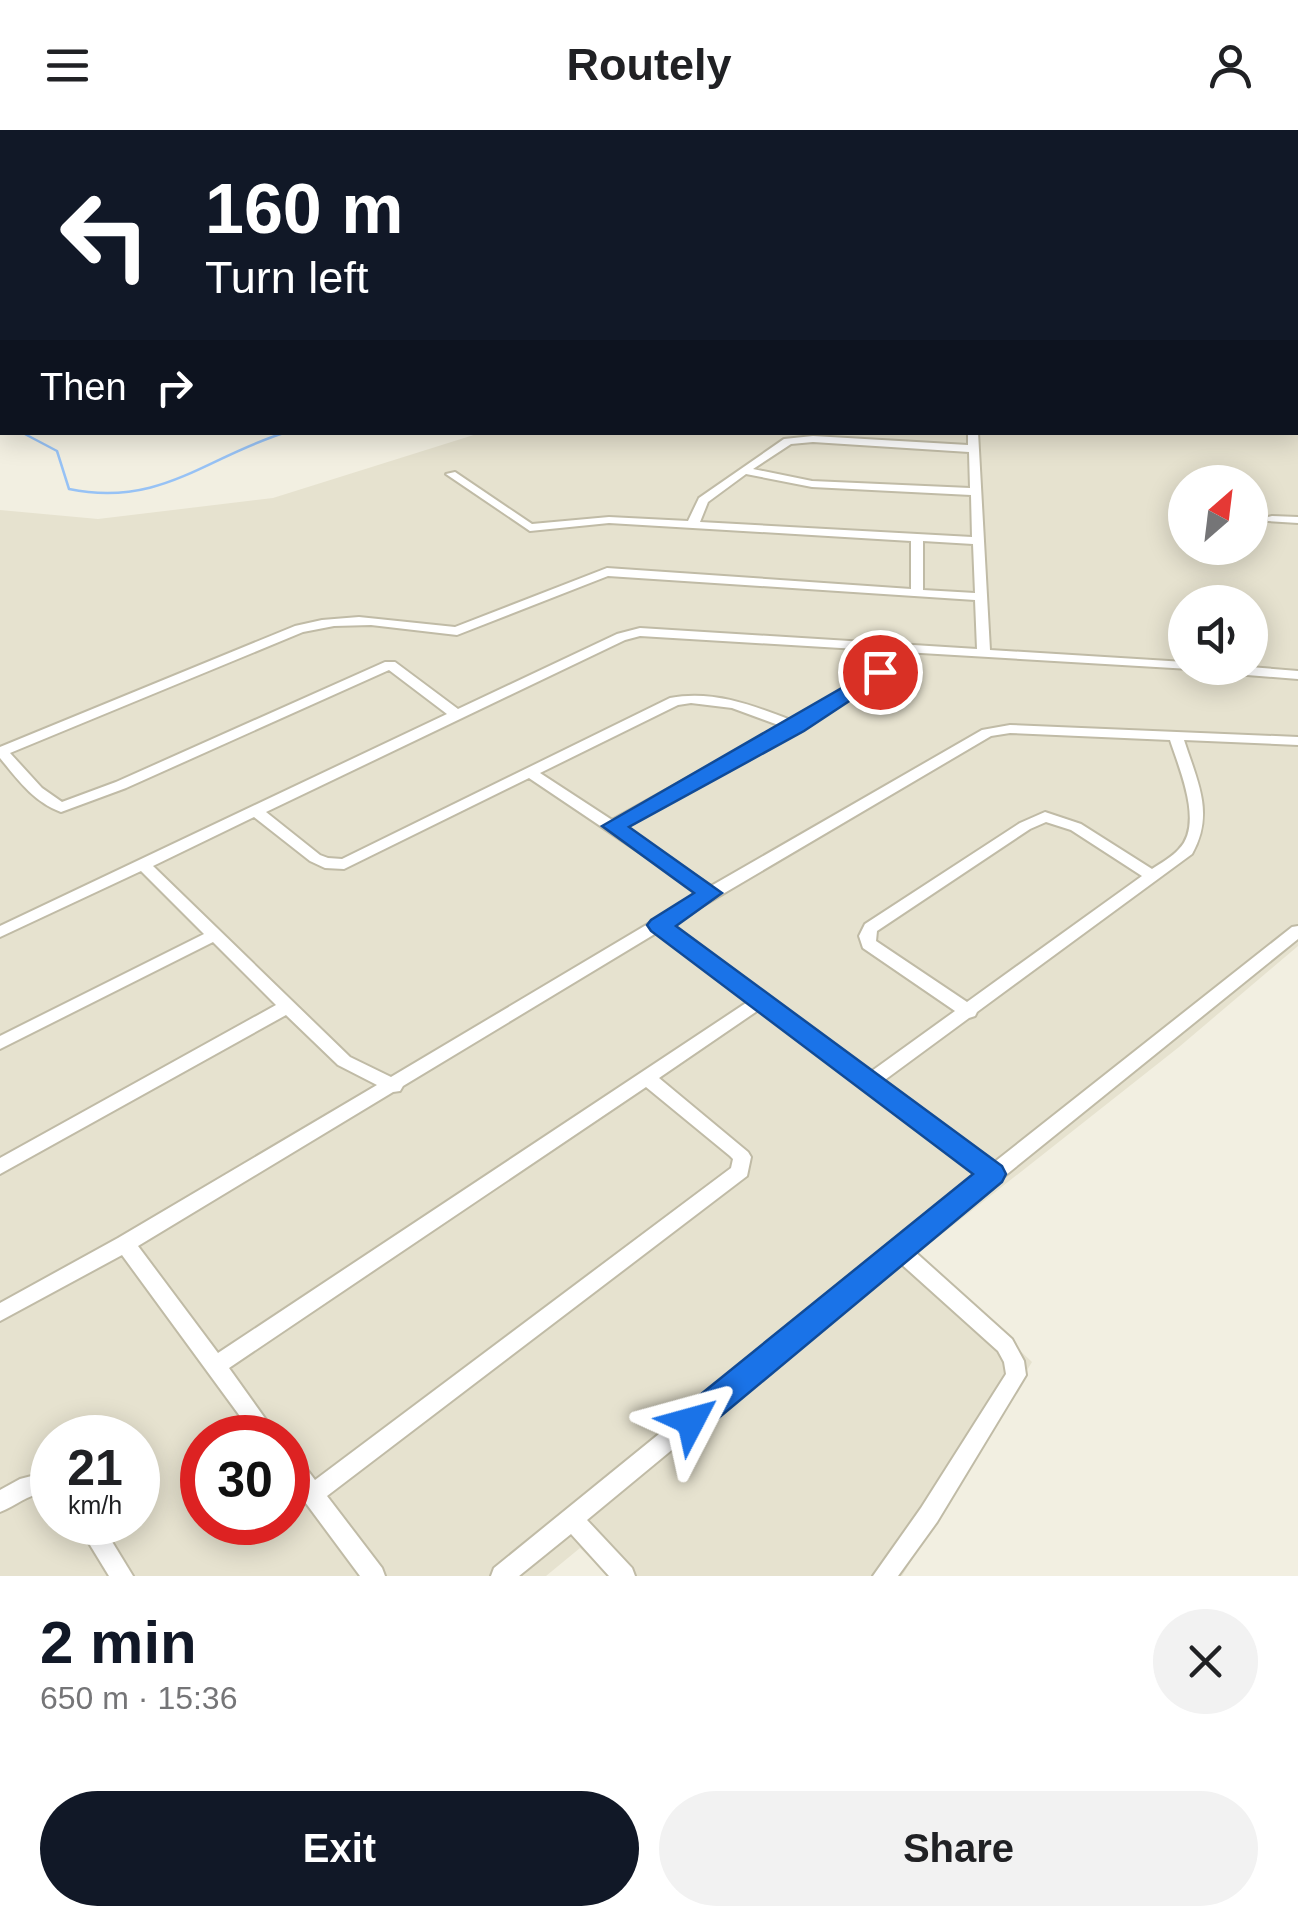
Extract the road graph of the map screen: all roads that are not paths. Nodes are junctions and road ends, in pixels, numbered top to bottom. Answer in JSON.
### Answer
{"nodes":[{"id":1,"x":973,"y":435,"type":"edge"},
{"id":2,"x":974,"y":449,"type":"junction"},
{"id":3,"x":744,"y":470,"type":"junction"},
{"id":4,"x":451,"y":474,"type":"dead end"},
{"id":5,"x":974,"y":492,"type":"junction"},
{"id":6,"x":1272,"y":518,"type":"dead end"},
{"id":7,"x":1298,"y":520,"type":"edge"},
{"id":8,"x":693,"y":524,"type":"junction"},
{"id":9,"x":917,"y":537,"type":"junction"},
{"id":10,"x":976,"y":541,"type":"junction"},
{"id":11,"x":917,"y":592,"type":"junction"},
{"id":12,"x":980,"y":596,"type":"junction"},
{"id":13,"x":880,"y":648,"type":"junction"},
{"id":14,"x":984,"y":652,"type":"junction"},
{"id":15,"x":1168,"y":665,"type":"edge"},
{"id":16,"x":1268,"y":672,"type":"edge"},
{"id":17,"x":1298,"y":674,"type":"edge"},
{"id":18,"x":458,"y":716,"type":"junction"},
{"id":19,"x":796,"y":726,"type":"junction"},
{"id":20,"x":1174,"y":735,"type":"junction"},
{"id":21,"x":1298,"y":741,"type":"edge"},
{"id":22,"x":1,"y":752,"type":"edge"},
{"id":23,"x":531,"y":773,"type":"junction"},
{"id":24,"x":257,"y":812,"type":"junction"},
{"id":25,"x":613,"y":826,"type":"junction"},
{"id":26,"x":142,"y":865,"type":"junction"},
{"id":27,"x":1154,"y":876,"type":"junction"},
{"id":28,"x":711,"y":893,"type":"junction"},
{"id":29,"x":659,"y":925,"type":"junction"},
{"id":30,"x":1298,"y":931,"type":"edge"},
{"id":31,"x":0,"y":932,"type":"edge"},
{"id":32,"x":214,"y":935,"type":"junction"},
{"id":33,"x":759,"y":1002,"type":"junction"},
{"id":34,"x":288,"y":1006,"type":"junction"},
{"id":35,"x":968,"y":1012,"type":"junction"},
{"id":36,"x":0,"y":1043,"type":"edge"},
{"id":37,"x":646,"y":1078,"type":"junction"},
{"id":38,"x":868,"y":1084,"type":"junction"},
{"id":39,"x":394,"y":1086,"type":"junction"},
{"id":40,"x":0,"y":1168,"type":"edge"},
{"id":41,"x":992,"y":1174,"type":"junction"},
{"id":42,"x":125,"y":1244,"type":"junction"},
{"id":43,"x":899,"y":1250,"type":"junction"},
{"id":44,"x":0,"y":1314,"type":"edge"},
{"id":45,"x":214,"y":1367,"type":"junction"},
{"id":46,"x":251,"y":1415,"type":"edge"},
{"id":47,"x":30,"y":1486,"type":"edge"},
{"id":48,"x":310,"y":1490,"type":"edge"},
{"id":49,"x":313,"y":1494,"type":"junction"},
{"id":50,"x":0,"y":1502,"type":"edge"},
{"id":51,"x":572,"y":1519,"type":"junction"},
{"id":52,"x":102,"y":1545,"type":"edge"},
{"id":53,"x":122,"y":1576,"type":"edge"},
{"id":54,"x":374,"y":1576,"type":"edge"},
{"id":55,"x":502,"y":1576,"type":"edge"},
{"id":56,"x":624,"y":1576,"type":"edge"},
{"id":57,"x":884,"y":1576,"type":"edge"}],
"edges":[{"from":1,"to":2,"type":"street"},
{"from":2,"to":3,"type":"street"},
{"from":2,"to":5,"type":"street"},
{"from":3,"to":5,"type":"street"},
{"from":3,"to":8,"type":"street"},
{"from":4,"to":8,"type":"street"},
{"from":5,"to":10,"type":"street"},
{"from":6,"to":7,"type":"street"},
{"from":8,"to":9,"type":"street"},
{"from":9,"to":10,"type":"street"},
{"from":9,"to":11,"type":"street"},
{"from":10,"to":12,"type":"street"},
{"from":11,"to":12,"type":"street"},
{"from":11,"to":22,"type":"street"},
{"from":12,"to":14,"type":"street"},
{"from":13,"to":14,"type":"street"},
{"from":13,"to":18,"type":"street"},
{"from":13,"to":19,"type":"street"},
{"from":14,"to":15,"type":"street"},
{"from":16,"to":17,"type":"street"},
{"from":18,"to":22,"type":"street"},
{"from":18,"to":24,"type":"street"},
{"from":19,"to":23,"type":"street"},
{"from":19,"to":25,"type":"street"},
{"from":20,"to":21,"type":"street"},
{"from":20,"to":27,"type":"street"},
{"from":20,"to":28,"type":"street"},
{"from":23,"to":24,"type":"street"},
{"from":23,"to":25,"type":"street"},
{"from":24,"to":26,"type":"street"},
{"from":25,"to":28,"type":"street"},
{"from":26,"to":31,"type":"street"},
{"from":26,"to":32,"type":"street"},
{"from":27,"to":35,"type":"street"},
{"from":27,"to":35,"type":"street"},
{"from":28,"to":29,"type":"street"},
{"from":29,"to":33,"type":"street"},
{"from":29,"to":39,"type":"street"},
{"from":30,"to":41,"type":"street"},
{"from":32,"to":34,"type":"street"},
{"from":32,"to":36,"type":"street"},
{"from":33,"to":37,"type":"street"},
{"from":33,"to":38,"type":"street"},
{"from":34,"to":39,"type":"street"},
{"from":34,"to":40,"type":"street"},
{"from":35,"to":38,"type":"street"},
{"from":37,"to":45,"type":"street"},
{"from":37,"to":49,"type":"street"},
{"from":38,"to":41,"type":"street"},
{"from":39,"to":42,"type":"street"},
{"from":41,"to":43,"type":"street"},
{"from":42,"to":44,"type":"street"},
{"from":42,"to":45,"type":"street"},
{"from":43,"to":51,"type":"street"},
{"from":43,"to":57,"type":"street"},
{"from":45,"to":46,"type":"street"},
{"from":47,"to":50,"type":"street"},
{"from":48,"to":49,"type":"street"},
{"from":49,"to":54,"type":"street"},
{"from":51,"to":55,"type":"street"},
{"from":51,"to":56,"type":"street"},
{"from":52,"to":53,"type":"street"}]}
